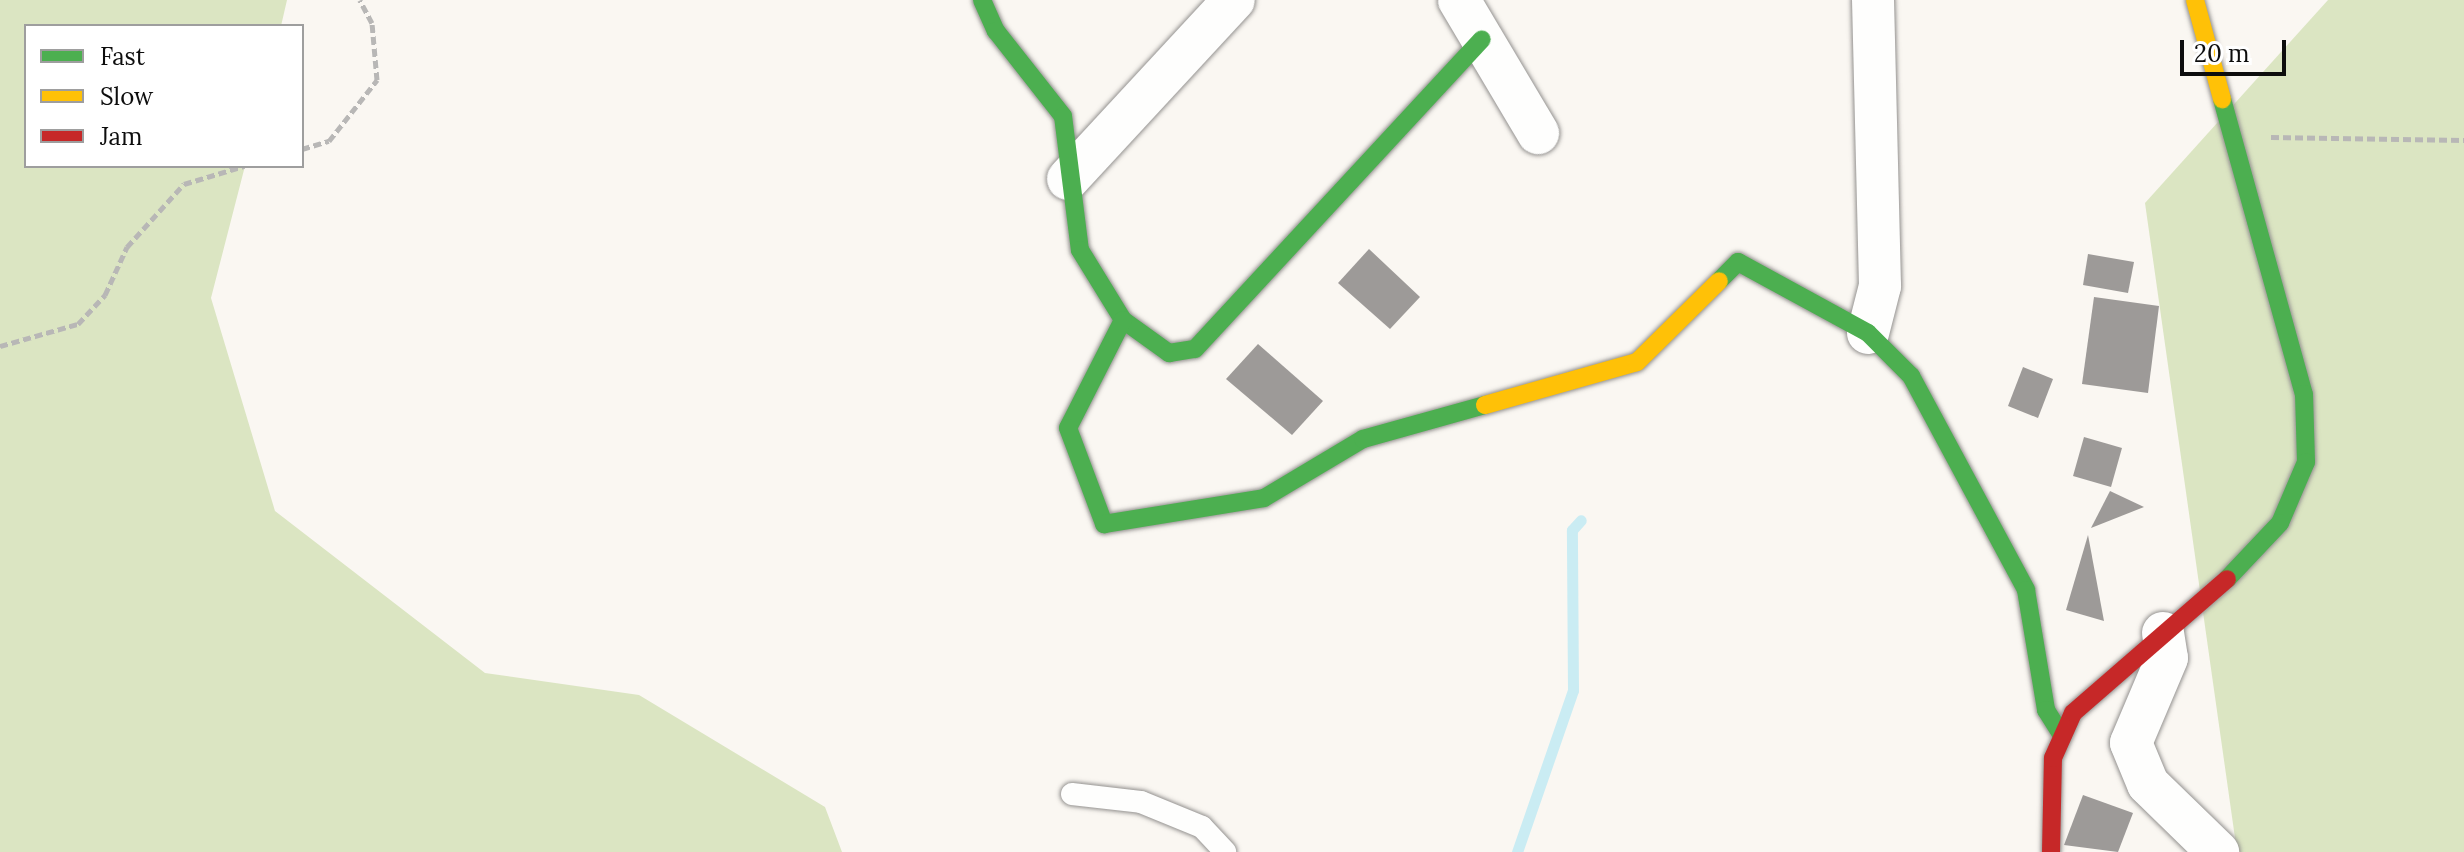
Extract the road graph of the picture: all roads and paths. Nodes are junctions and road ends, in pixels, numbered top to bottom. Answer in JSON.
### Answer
{"nodes":[{"id":1,"x":360,"y":0,"type":"edge"},
{"id":2,"x":982,"y":0,"type":"edge"},
{"id":3,"x":1234,"y":0,"type":"edge"},
{"id":4,"x":1459,"y":0,"type":"edge"},
{"id":5,"x":1873,"y":0,"type":"edge"},
{"id":6,"x":2195,"y":0,"type":"edge"},
{"id":7,"x":1482,"y":39,"type":"junction"},
{"id":8,"x":1538,"y":133,"type":"dead end"},
{"id":9,"x":2230,"y":136,"type":"junction"},
{"id":10,"x":2464,"y":140,"type":"edge"},
{"id":11,"x":304,"y":148,"type":"edge"},
{"id":12,"x":237,"y":168,"type":"edge"},
{"id":13,"x":1068,"y":179,"type":"junction"},
{"id":14,"x":1123,"y":320,"type":"junction"},
{"id":15,"x":1868,"y":333,"type":"junction"},
{"id":16,"x":0,"y":346,"type":"edge"},
{"id":17,"x":2163,"y":633,"type":"junction"},
{"id":18,"x":2062,"y":736,"type":"junction"},
{"id":19,"x":1072,"y":794,"type":"dead end"},
{"id":20,"x":1225,"y":852,"type":"edge"},
{"id":21,"x":2051,"y":852,"type":"edge"},
{"id":22,"x":2218,"y":852,"type":"edge"}],
"edges":[{"from":1,"to":11,"type":"path"},
{"from":2,"to":13,"type":"street"},
{"from":3,"to":13,"type":"street"},
{"from":4,"to":7,"type":"street"},
{"from":5,"to":15,"type":"street"},
{"from":6,"to":9,"type":"street"},
{"from":7,"to":8,"type":"street"},
{"from":7,"to":14,"type":"street"},
{"from":9,"to":10,"type":"path"},
{"from":9,"to":17,"type":"street"},
{"from":12,"to":16,"type":"path"},
{"from":13,"to":14,"type":"street"},
{"from":14,"to":15,"type":"street"},
{"from":15,"to":18,"type":"street"},
{"from":17,"to":18,"type":"street"},
{"from":17,"to":22,"type":"street"},
{"from":18,"to":21,"type":"street"},
{"from":19,"to":20,"type":"lane"}]}
